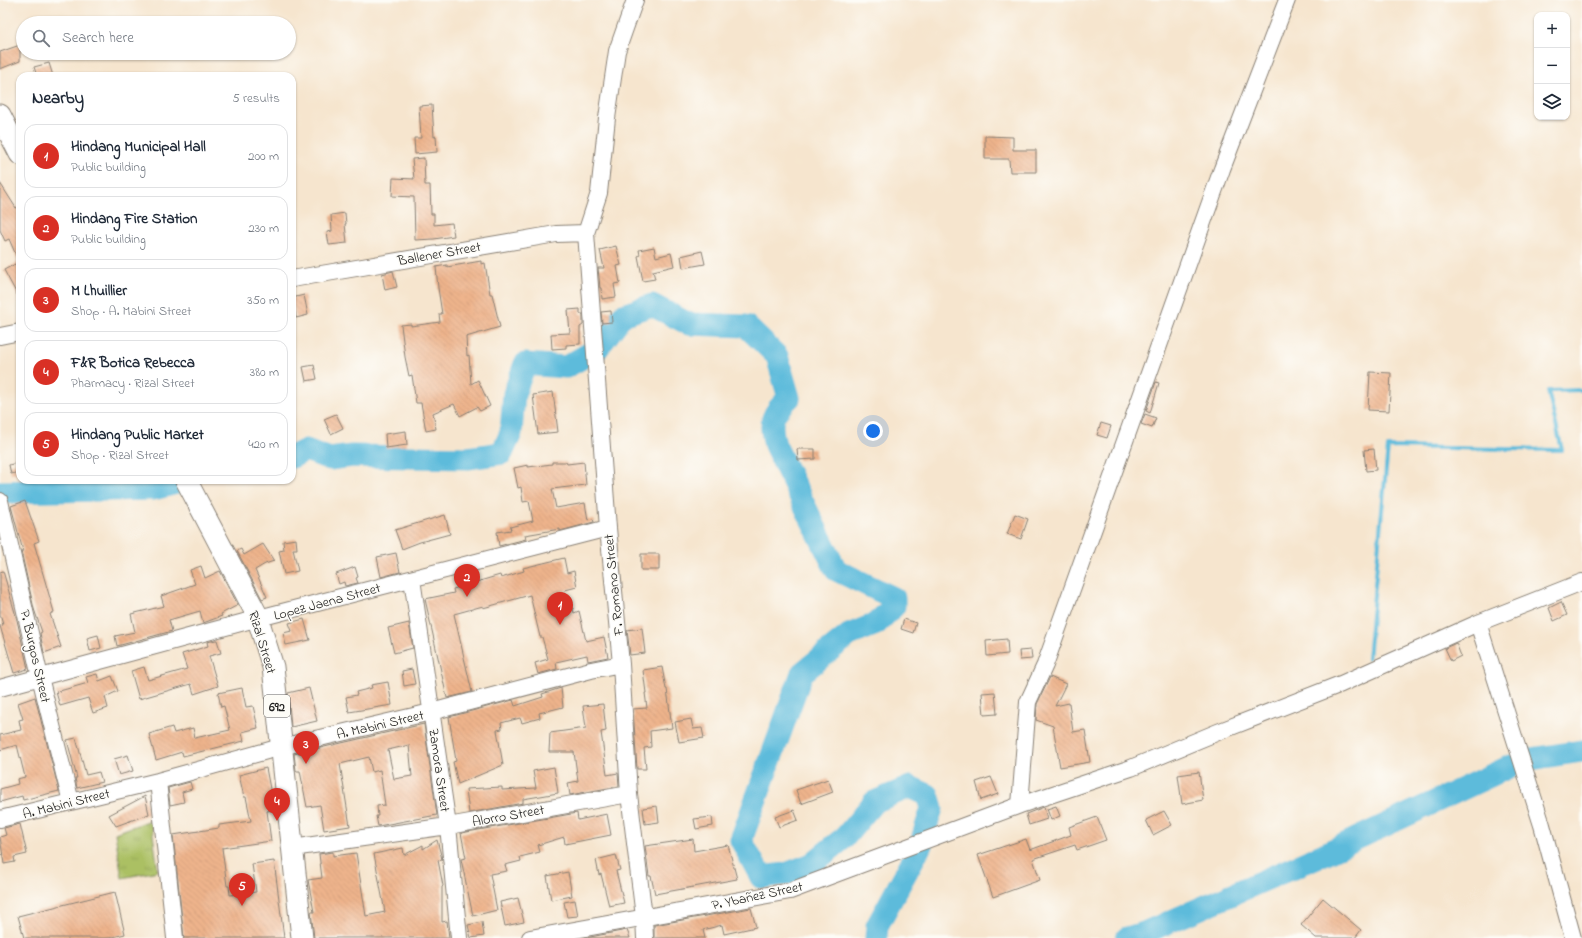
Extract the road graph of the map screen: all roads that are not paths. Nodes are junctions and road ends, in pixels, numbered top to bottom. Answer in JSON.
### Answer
{"nodes":[{"id":1,"x":635,"y":0,"type":"edge"},
{"id":2,"x":1287,"y":0,"type":"edge"},
{"id":3,"x":0,"y":114,"type":"edge"},
{"id":4,"x":5,"y":136,"type":"edge"},
{"id":5,"x":16,"y":149,"type":"edge"},
{"id":6,"x":586,"y":232,"type":"junction"},
{"id":7,"x":296,"y":278,"type":"edge"},
{"id":8,"x":16,"y":333,"type":"edge"},
{"id":9,"x":0,"y":336,"type":"edge"},
{"id":10,"x":189,"y":486,"type":"edge"},
{"id":11,"x":1,"y":505,"type":"edge"},
{"id":12,"x":608,"y":528,"type":"junction"},
{"id":13,"x":412,"y":579,"type":"junction"},
{"id":14,"x":1582,"y":582,"type":"edge"},
{"id":15,"x":259,"y":618,"type":"junction"},
{"id":16,"x":1478,"y":623,"type":"junction"},
{"id":17,"x":621,"y":664,"type":"junction"},
{"id":18,"x":40,"y":677,"type":"junction"},
{"id":19,"x":0,"y":688,"type":"edge"},
{"id":20,"x":431,"y":712,"type":"junction"},
{"id":21,"x":281,"y":747,"type":"junction"},
{"id":22,"x":158,"y":781,"type":"junction"},
{"id":23,"x":629,"y":794,"type":"junction"},
{"id":24,"x":71,"y":802,"type":"junction"},
{"id":25,"x":1020,"y":805,"type":"junction"},
{"id":26,"x":0,"y":820,"type":"edge"},
{"id":27,"x":448,"y":826,"type":"junction"},
{"id":28,"x":292,"y":848,"type":"junction"},
{"id":29,"x":644,"y":917,"type":"junction"},
{"id":30,"x":175,"y":938,"type":"edge"},
{"id":31,"x":302,"y":938,"type":"edge"},
{"id":32,"x":459,"y":938,"type":"edge"},
{"id":33,"x":530,"y":938,"type":"edge"},
{"id":34,"x":645,"y":938,"type":"edge"},
{"id":35,"x":1572,"y":938,"type":"edge"}],
"edges":[{"from":1,"to":6,"type":"street"},
{"from":2,"to":25,"type":"street"},
{"from":3,"to":4,"type":"main road"},
{"from":4,"to":5,"type":"main road"},
{"from":6,"to":7,"type":"street","name":"Ballener Street"},
{"from":6,"to":12,"type":"street","name":"F. Romano Street"},
{"from":8,"to":9,"type":"street"},
{"from":10,"to":15,"type":"main road","name":"Rizal Street","number":"692"},
{"from":11,"to":18,"type":"street","name":"P. Burgos Street"},
{"from":12,"to":13,"type":"street","name":"Lopez Jaena Street"},
{"from":12,"to":17,"type":"street","name":"F. Romano Street"},
{"from":13,"to":15,"type":"street","name":"Lopez Jaena Street"},
{"from":13,"to":20,"type":"street","name":"Zamora Street"},
{"from":14,"to":16,"type":"street","name":"P. Ybañez Street"},
{"from":15,"to":18,"type":"street","name":"Lopez Jaena Street"},
{"from":15,"to":21,"type":"main road","name":"Rizal Street","number":"692"},
{"from":16,"to":25,"type":"street","name":"P. Ybañez Street"},
{"from":16,"to":35,"type":"street"},
{"from":17,"to":20,"type":"street","name":"A. Mabini Street"},
{"from":17,"to":23,"type":"street","name":"F. Romano Street"},
{"from":18,"to":19,"type":"street","name":"Lopez Jaena Street"},
{"from":18,"to":24,"type":"street","name":"P. Burgos Street"},
{"from":20,"to":21,"type":"street","name":"A. Mabini Street"},
{"from":20,"to":27,"type":"street","name":"Zamora Street"},
{"from":21,"to":22,"type":"street","name":"A. Mabini Street"},
{"from":21,"to":28,"type":"main road","name":"Rizal Street","number":"692"},
{"from":22,"to":24,"type":"street","name":"A. Mabini Street"},
{"from":22,"to":30,"type":"street"},
{"from":23,"to":27,"type":"street","name":"Alorro Street"},
{"from":23,"to":29,"type":"street","name":"F. Romano Street"},
{"from":24,"to":26,"type":"street","name":"A. Mabini Street"},
{"from":25,"to":29,"type":"street","name":"P. Ybañez Street"},
{"from":27,"to":28,"type":"street","name":"Alorro Street"},
{"from":27,"to":32,"type":"street","name":"Zamora Street"},
{"from":28,"to":31,"type":"main road","name":"Rizal Street","number":"692"},
{"from":29,"to":33,"type":"street","name":"P. Ybañez Street"},
{"from":29,"to":34,"type":"street","name":"F. Romano Street"}]}
